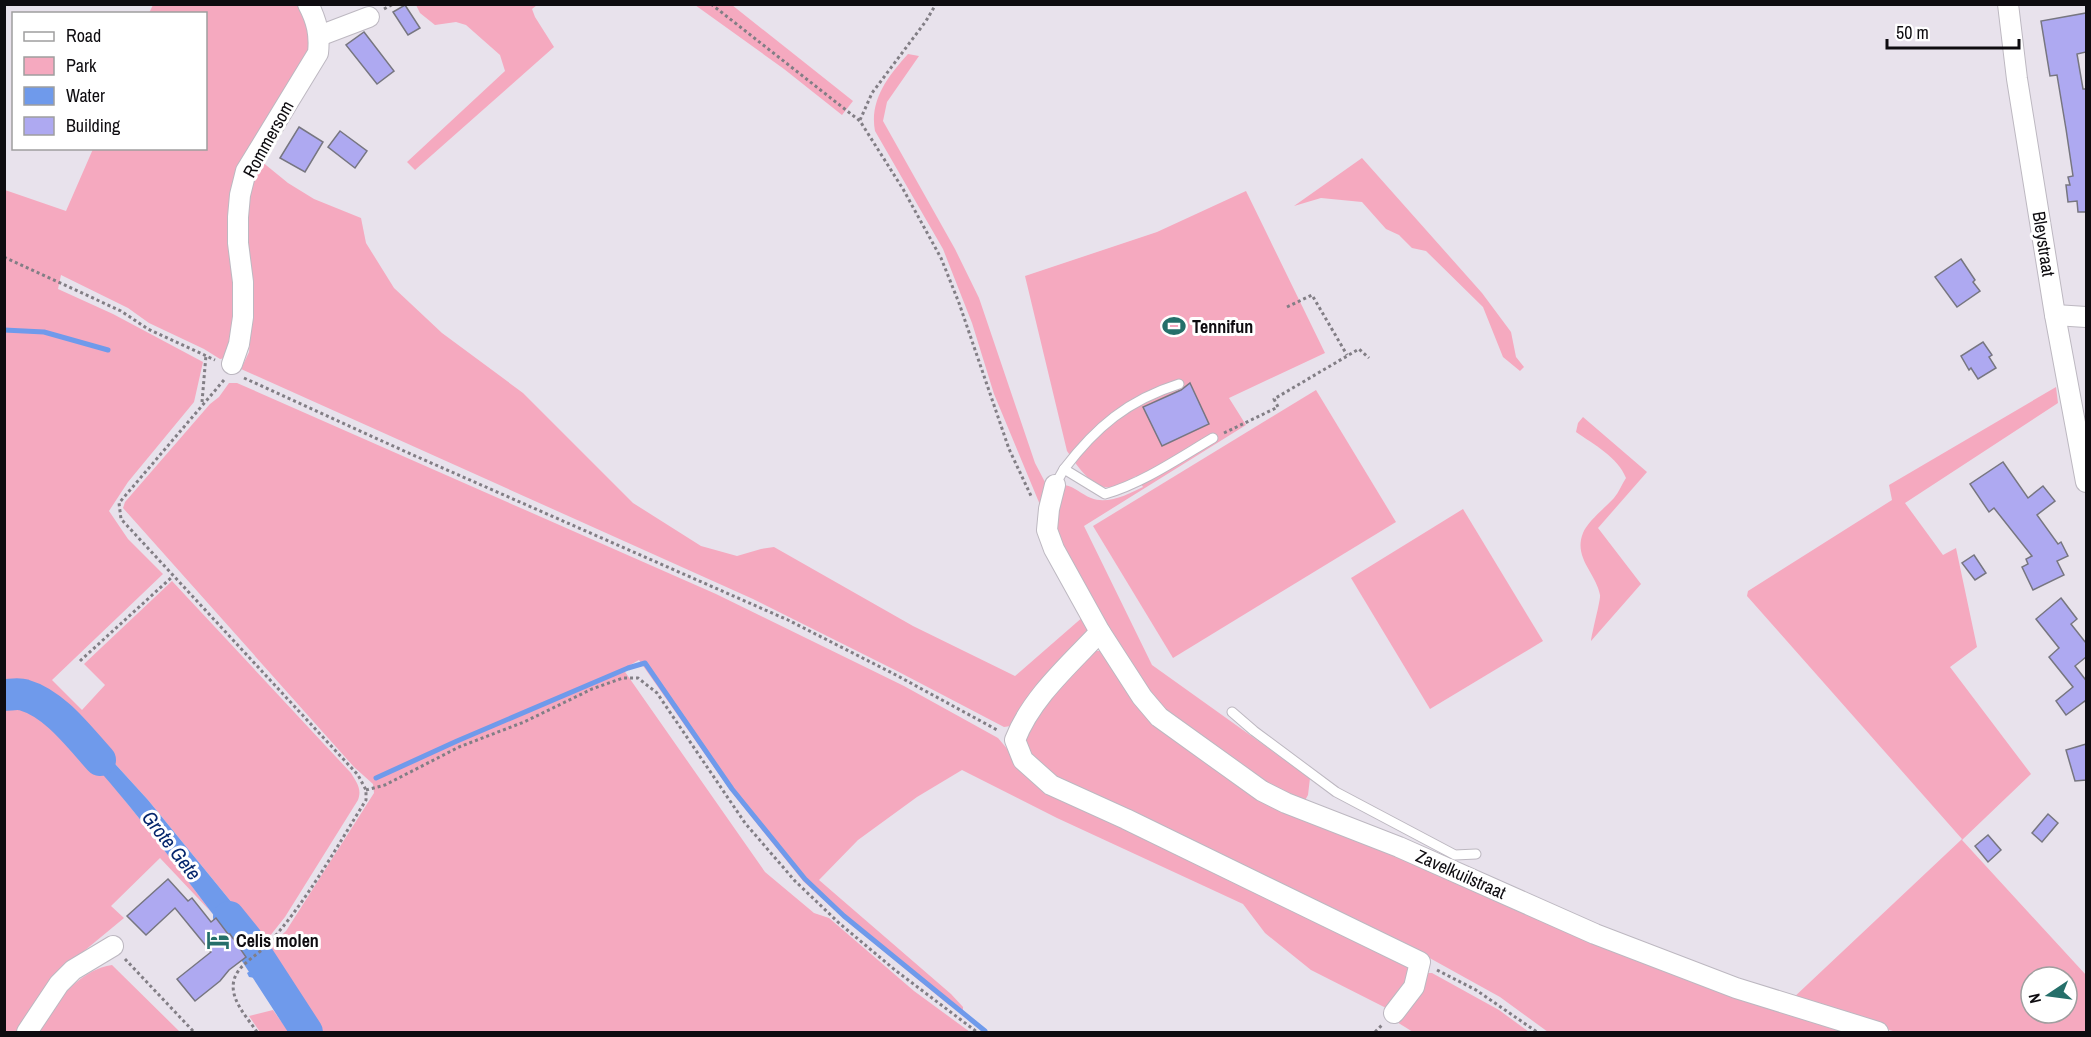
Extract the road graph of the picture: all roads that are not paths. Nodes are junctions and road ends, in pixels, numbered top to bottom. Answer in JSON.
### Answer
{"nodes":[{"id":1,"x":308,"y":4,"type":"edge"},
{"id":2,"x":2008,"y":4,"type":"edge"},
{"id":3,"x":369,"y":17,"type":"dead end"},
{"id":4,"x":320,"y":36,"type":"junction"},
{"id":5,"x":2055,"y":315,"type":"junction"},
{"id":6,"x":2086,"y":317,"type":"edge"},
{"id":7,"x":229,"y":371,"type":"road end"},
{"id":8,"x":1179,"y":384,"type":"dead end"},
{"id":9,"x":1213,"y":438,"type":"road end"},
{"id":10,"x":1059,"y":477,"type":"junction"},
{"id":11,"x":2086,"y":482,"type":"edge"},
{"id":12,"x":1100,"y":632,"type":"junction"},
{"id":13,"x":1232,"y":712,"type":"dead end"},
{"id":14,"x":1476,"y":854,"type":"dead end"},
{"id":15,"x":113,"y":946,"type":"road end"},
{"id":16,"x":1394,"y":1013,"type":"dead end"},
{"id":17,"x":27,"y":1032,"type":"edge"},
{"id":18,"x":1878,"y":1032,"type":"edge"}],
"edges":[{"from":1,"to":4,"type":"street"},
{"from":2,"to":5,"type":"street","name":"Bleystraat"},
{"from":3,"to":4,"type":"street"},
{"from":4,"to":7,"type":"street","name":"Rommersom"},
{"from":5,"to":6,"type":"street"},
{"from":5,"to":11,"type":"street","name":"Bleystraat"},
{"from":8,"to":10,"type":"lane"},
{"from":9,"to":10,"type":"lane"},
{"from":10,"to":12,"type":"street","name":"Zavelkuilstraat"},
{"from":12,"to":16,"type":"street"},
{"from":12,"to":18,"type":"street","name":"Zavelkuilstraat"},
{"from":13,"to":14,"type":"lane"},
{"from":15,"to":17,"type":"street"}]}
